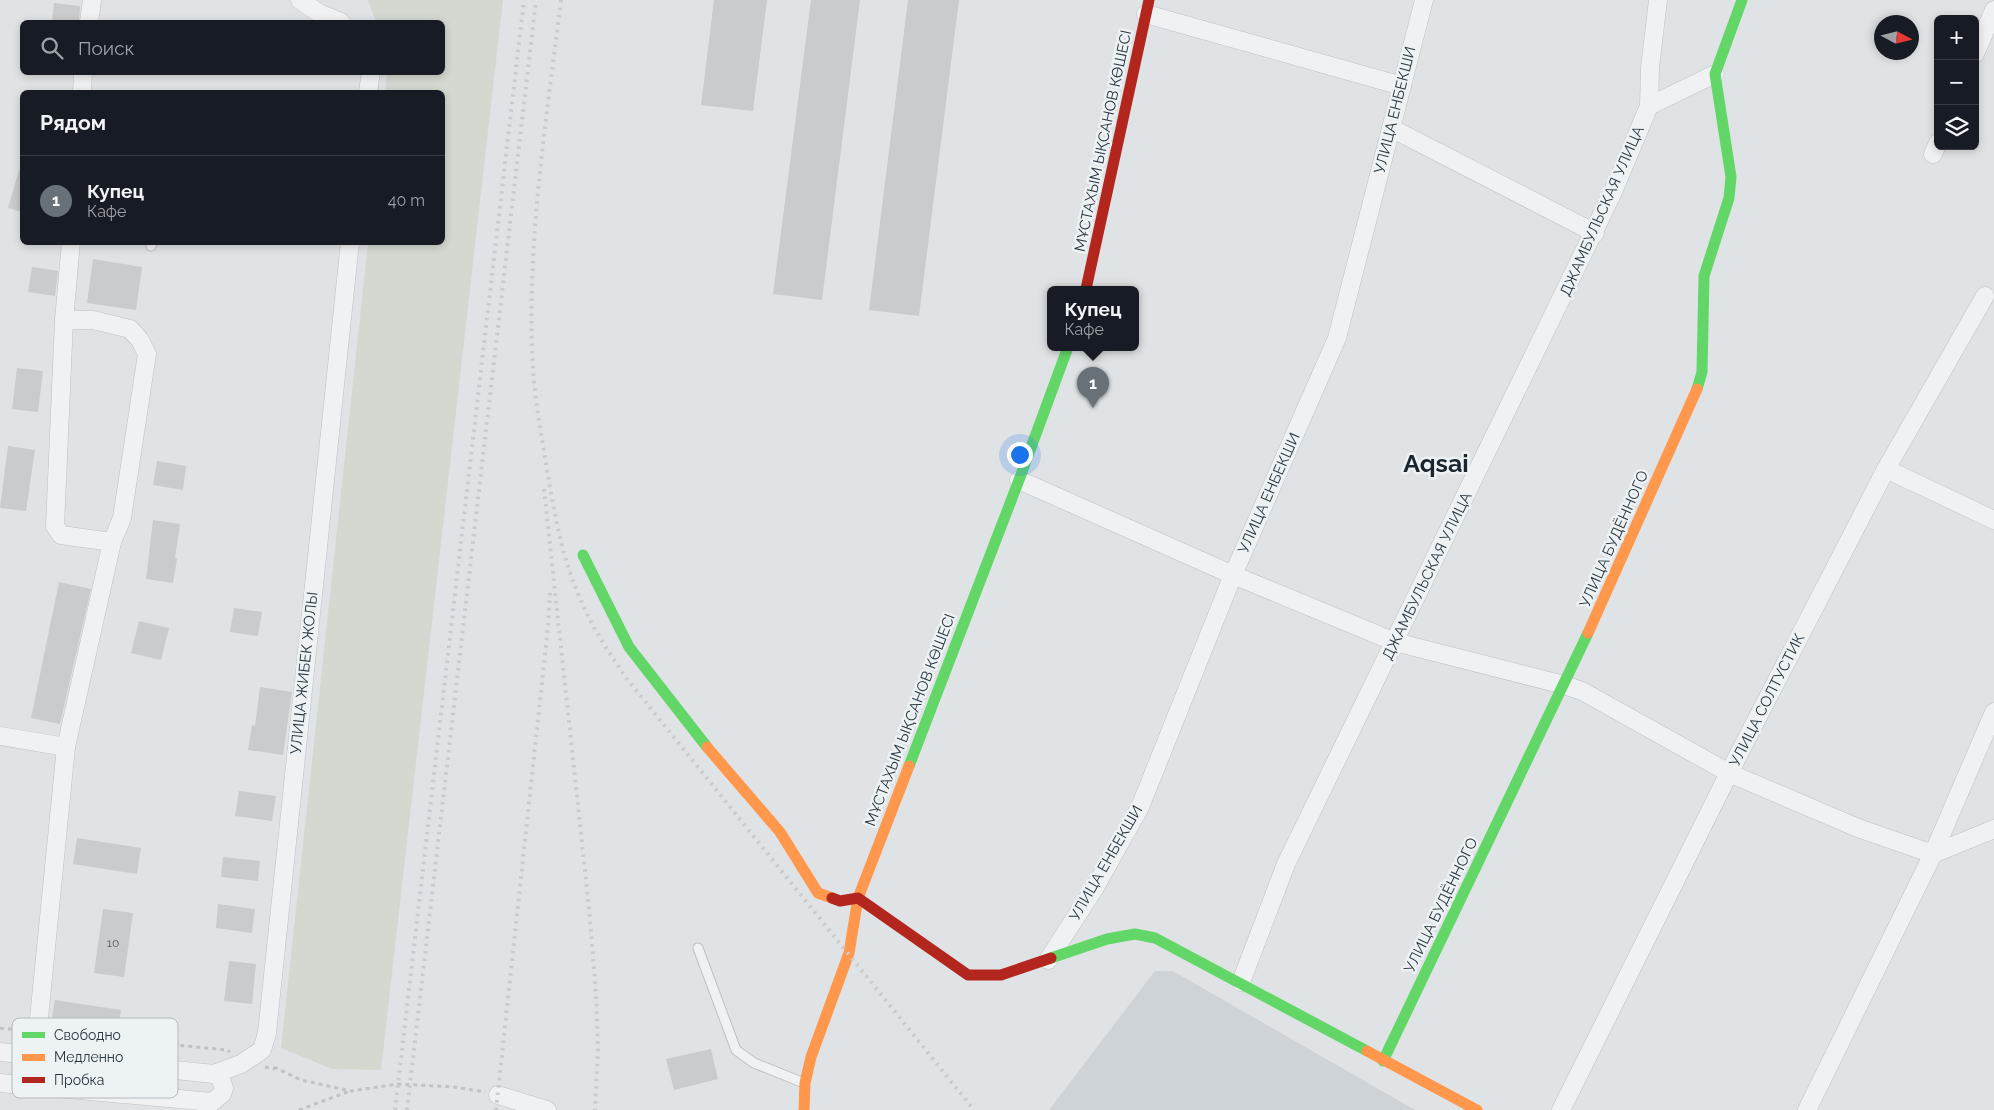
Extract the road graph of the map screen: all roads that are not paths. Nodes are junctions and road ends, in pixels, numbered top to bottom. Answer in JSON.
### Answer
{"nodes":[{"id":1,"x":92,"y":0,"type":"edge"},
{"id":2,"x":300,"y":0,"type":"edge"},
{"id":3,"x":1424,"y":0,"type":"edge"},
{"id":4,"x":1658,"y":0,"type":"edge"},
{"id":5,"x":1742,"y":0,"type":"edge"},
{"id":6,"x":1148,"y":7,"type":"edge"},
{"id":7,"x":1994,"y":10,"type":"edge"},
{"id":8,"x":89,"y":20,"type":"edge"},
{"id":9,"x":336,"y":20,"type":"edge"},
{"id":10,"x":1979,"y":45,"type":"edge"},
{"id":11,"x":1715,"y":74,"type":"junction"},
{"id":12,"x":83,"y":75,"type":"edge"},
{"id":13,"x":371,"y":75,"type":"edge"},
{"id":14,"x":1402,"y":86,"type":"junction"},
{"id":15,"x":82,"y":90,"type":"edge"},
{"id":16,"x":368,"y":90,"type":"edge"},
{"id":17,"x":1649,"y":106,"type":"junction"},
{"id":18,"x":1391,"y":128,"type":"junction"},
{"id":19,"x":1594,"y":233,"type":"junction"},
{"id":20,"x":71,"y":245,"type":"edge"},
{"id":21,"x":350,"y":245,"type":"edge"},
{"id":22,"x":1087,"y":286,"type":"edge"},
{"id":23,"x":1985,"y":296,"type":"dead end"},
{"id":24,"x":64,"y":320,"type":"junction"},
{"id":25,"x":1067,"y":351,"type":"edge"},
{"id":26,"x":1886,"y":469,"type":"junction"},
{"id":27,"x":1019,"y":480,"type":"junction"},
{"id":28,"x":1994,"y":520,"type":"edge"},
{"id":29,"x":112,"y":542,"type":"junction"},
{"id":30,"x":583,"y":555,"type":"dead end"},
{"id":31,"x":1233,"y":575,"type":"junction"},
{"id":32,"x":1395,"y":642,"type":"junction"},
{"id":33,"x":1564,"y":685,"type":"junction"},
{"id":34,"x":1994,"y":712,"type":"edge"},
{"id":35,"x":0,"y":736,"type":"edge"},
{"id":36,"x":66,"y":747,"type":"junction"},
{"id":37,"x":1730,"y":773,"type":"junction"},
{"id":38,"x":1994,"y":829,"type":"edge"},
{"id":39,"x":1933,"y":854,"type":"junction"},
{"id":40,"x":858,"y":898,"type":"junction"},
{"id":41,"x":698,"y":948,"type":"dead end"},
{"id":42,"x":1048,"y":960,"type":"junction"},
{"id":43,"x":1241,"y":982,"type":"junction"},
{"id":44,"x":37,"y":1018,"type":"edge"},
{"id":45,"x":1382,"y":1061,"type":"junction"},
{"id":46,"x":178,"y":1070,"type":"edge"},
{"id":47,"x":214,"y":1074,"type":"junction"},
{"id":48,"x":805,"y":1083,"type":"junction"},
{"id":49,"x":498,"y":1095,"type":"road end"},
{"id":50,"x":167,"y":1098,"type":"edge"},
{"id":51,"x":547,"y":1110,"type":"edge"},
{"id":52,"x":804,"y":1110,"type":"edge"},
{"id":53,"x":1477,"y":1110,"type":"edge"},
{"id":54,"x":1561,"y":1110,"type":"edge"},
{"id":55,"x":1807,"y":1110,"type":"edge"}],
"edges":[{"from":1,"to":8,"type":"street"},
{"from":2,"to":9,"type":"street"},
{"from":3,"to":14,"type":"street","name":"УЛИЦА ЕНБЕКШИ"},
{"from":4,"to":17,"type":"street","name":"ДЖАМБУЛЬСКАЯ УЛИЦА"},
{"from":5,"to":11,"type":"street","name":"УЛИЦА БУДЁННОГО"},
{"from":6,"to":14,"type":"street"},
{"from":6,"to":22,"type":"street","name":"МҰСТАХЫМ ЫҚСАНОВ КӨШЕСІ"},
{"from":7,"to":10,"type":"street"},
{"from":11,"to":17,"type":"street"},
{"from":11,"to":33,"type":"street","name":"УЛИЦА БУДЁННОГО"},
{"from":12,"to":15,"type":"street"},
{"from":13,"to":16,"type":"street"},
{"from":14,"to":18,"type":"street","name":"УЛИЦА ЕНБЕКШИ"},
{"from":17,"to":19,"type":"street","name":"ДЖАМБУЛЬСКАЯ УЛИЦА"},
{"from":18,"to":19,"type":"street"},
{"from":18,"to":31,"type":"street","name":"УЛИЦА ЕНБЕКШИ"},
{"from":19,"to":32,"type":"street","name":"ДЖАМБУЛЬСКАЯ УЛИЦА"},
{"from":20,"to":24,"type":"street"},
{"from":21,"to":47,"type":"street","name":"УЛИЦА ЖИБЕК ЖОЛЫ"},
{"from":23,"to":26,"type":"street","name":"УЛИЦА СОЛТУСТИК"},
{"from":24,"to":29,"type":"street"},
{"from":24,"to":29,"type":"street"},
{"from":25,"to":27,"type":"street","name":"МҰСТАХЫМ ЫҚСАНОВ КӨШЕСІ"},
{"from":26,"to":28,"type":"street"},
{"from":26,"to":37,"type":"street","name":"УЛИЦА СОЛТУСТИК"},
{"from":27,"to":31,"type":"street"},
{"from":27,"to":40,"type":"street","name":"МҰСТАХЫМ ЫҚСАНОВ КӨШЕСІ"},
{"from":29,"to":36,"type":"street"},
{"from":30,"to":40,"type":"street"},
{"from":31,"to":32,"type":"street"},
{"from":31,"to":42,"type":"street","name":"УЛИЦА ЕНБЕКШИ"},
{"from":32,"to":33,"type":"street"},
{"from":32,"to":43,"type":"street","name":"ДЖАМБУЛЬСКАЯ УЛИЦА"},
{"from":33,"to":37,"type":"street"},
{"from":33,"to":45,"type":"street","name":"УЛИЦА БУДЁННОГО"},
{"from":34,"to":39,"type":"street"},
{"from":35,"to":36,"type":"street"},
{"from":36,"to":44,"type":"street"},
{"from":37,"to":39,"type":"street"},
{"from":37,"to":54,"type":"street","name":"УЛИЦА СОЛТУСТИК"},
{"from":38,"to":39,"type":"street"},
{"from":39,"to":55,"type":"street"},
{"from":40,"to":42,"type":"street"},
{"from":40,"to":48,"type":"street","name":"МҰСТАХЫМ ЫҚСАНОВ КӨШЕСІ"},
{"from":41,"to":48,"type":"lane"},
{"from":42,"to":43,"type":"street"},
{"from":43,"to":45,"type":"street"},
{"from":45,"to":53,"type":"street"},
{"from":46,"to":47,"type":"street"},
{"from":47,"to":50,"type":"street"},
{"from":48,"to":52,"type":"street","name":"МҰСТАХЫМ ЫҚСАНОВ КӨШЕСІ"},
{"from":49,"to":51,"type":"street"}]}
